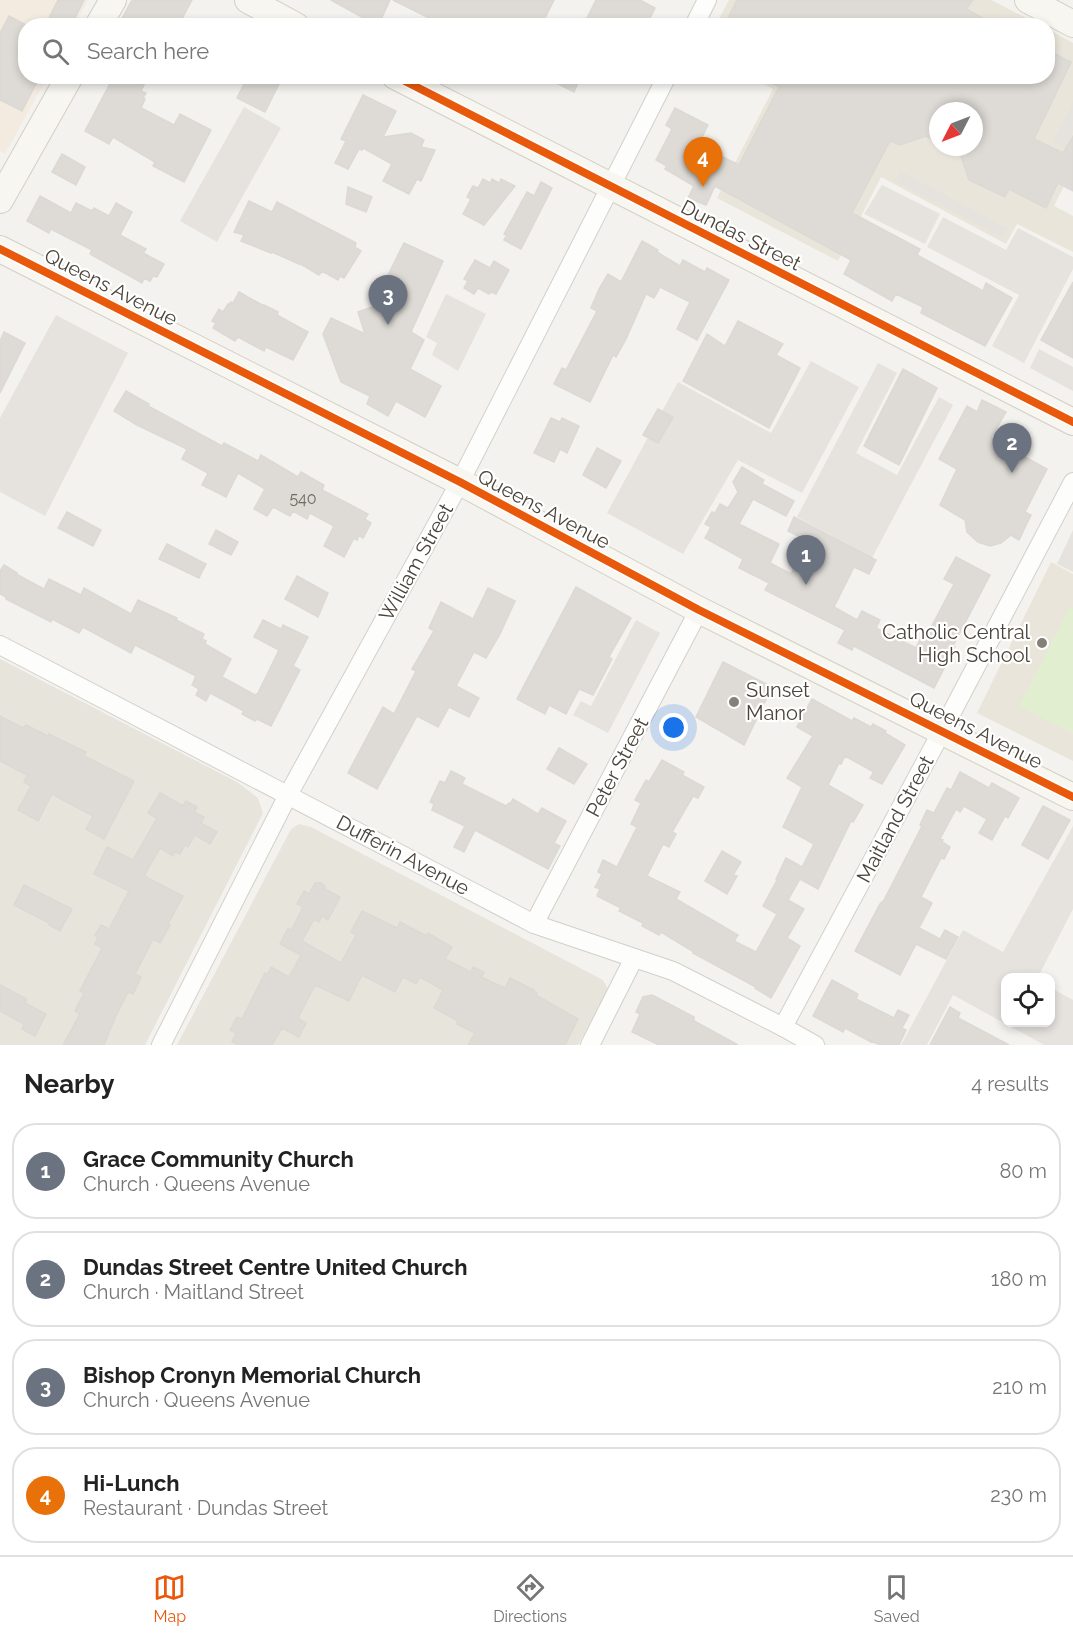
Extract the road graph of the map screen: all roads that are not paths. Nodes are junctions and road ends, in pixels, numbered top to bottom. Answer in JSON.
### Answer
{"nodes":[{"id":1,"x":113,"y":0,"type":"edge"},
{"id":2,"x":248,"y":0,"type":"edge"},
{"id":3,"x":708,"y":0,"type":"edge"},
{"id":4,"x":1028,"y":0,"type":"edge"},
{"id":5,"x":103,"y":18,"type":"edge"},
{"id":6,"x":281,"y":18,"type":"edge"},
{"id":7,"x":698,"y":18,"type":"edge"},
{"id":8,"x":1073,"y":24,"type":"edge"},
{"id":9,"x":65,"y":84,"type":"edge"},
{"id":10,"x":411,"y":84,"type":"edge"},
{"id":11,"x":663,"y":84,"type":"edge"},
{"id":12,"x":610,"y":186,"type":"junction"},
{"id":13,"x":0,"y":200,"type":"edge"},
{"id":14,"x":0,"y":249,"type":"edge"},
{"id":15,"x":1073,"y":422,"type":"edge"},
{"id":16,"x":460,"y":482,"type":"junction"},
{"id":17,"x":1073,"y":482,"type":"edge"},
{"id":18,"x":699,"y":610,"type":"junction"},
{"id":19,"x":0,"y":645,"type":"edge"},
{"id":20,"x":942,"y":731,"type":"junction"},
{"id":21,"x":288,"y":795,"type":"junction"},
{"id":22,"x":1073,"y":796,"type":"edge"},
{"id":23,"x":534,"y":924,"type":"junction"},
{"id":24,"x":634,"y":958,"type":"junction"},
{"id":25,"x":783,"y":1027,"type":"junction"},
{"id":26,"x":161,"y":1045,"type":"edge"},
{"id":27,"x":590,"y":1045,"type":"edge"},
{"id":28,"x":815,"y":1045,"type":"edge"}],
"edges":[{"from":1,"to":5,"type":"main road"},
{"from":2,"to":6,"type":"main road"},
{"from":3,"to":7,"type":"street"},
{"from":4,"to":8,"type":"main road"},
{"from":9,"to":13,"type":"main road"},
{"from":10,"to":12,"type":"main road","name":"Dundas Street"},
{"from":11,"to":12,"type":"street","name":"William Street"},
{"from":12,"to":15,"type":"main road","name":"Dundas Street"},
{"from":12,"to":16,"type":"street","name":"William Street"},
{"from":14,"to":16,"type":"main road","name":"Queens Avenue"},
{"from":16,"to":18,"type":"main road","name":"Queens Avenue"},
{"from":16,"to":21,"type":"street","name":"William Street"},
{"from":17,"to":20,"type":"street","name":"Maitland Street"},
{"from":18,"to":20,"type":"main road","name":"Queens Avenue"},
{"from":18,"to":23,"type":"street","name":"Peter Street"},
{"from":19,"to":21,"type":"street","name":"Dufferin Avenue"},
{"from":20,"to":22,"type":"main road","name":"Queens Avenue"},
{"from":20,"to":25,"type":"street","name":"Maitland Street"},
{"from":21,"to":23,"type":"street","name":"Dufferin Avenue"},
{"from":21,"to":26,"type":"street","name":"William Street"},
{"from":23,"to":24,"type":"street","name":"Dufferin Avenue"},
{"from":24,"to":25,"type":"street","name":"Dufferin Avenue"},
{"from":24,"to":27,"type":"street"},
{"from":25,"to":28,"type":"street","name":"Dufferin Avenue"}]}
